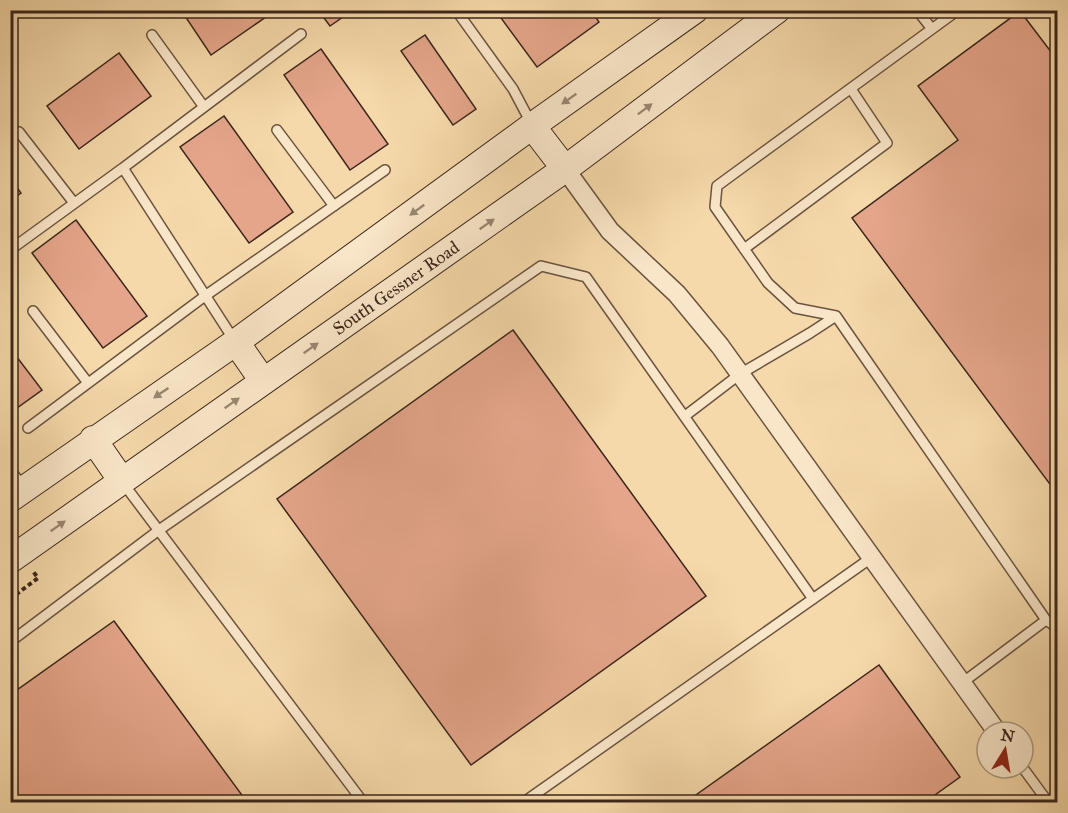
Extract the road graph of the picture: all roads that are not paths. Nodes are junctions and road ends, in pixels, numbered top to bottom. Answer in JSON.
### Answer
{"nodes":[{"id":1,"x":456,"y":10,"type":"edge"},
{"id":2,"x":695,"y":10,"type":"edge"},
{"id":3,"x":777,"y":10,"type":"edge"},
{"id":4,"x":917,"y":10,"type":"edge"},
{"id":5,"x":958,"y":10,"type":"edge"},
{"id":6,"x":932,"y":29,"type":"junction"},
{"id":7,"x":301,"y":34,"type":"dead end"},
{"id":8,"x":152,"y":35,"type":"dead end"},
{"id":9,"x":851,"y":89,"type":"junction"},
{"id":10,"x":204,"y":107,"type":"junction"},
{"id":11,"x":532,"y":126,"type":"junction"},
{"id":12,"x":277,"y":130,"type":"dead end"},
{"id":13,"x":19,"y":132,"type":"dead end"},
{"id":14,"x":123,"y":168,"type":"junction"},
{"id":15,"x":565,"y":169,"type":"junction"},
{"id":16,"x":385,"y":170,"type":"dead end"},
{"id":17,"x":74,"y":203,"type":"junction"},
{"id":18,"x":334,"y":206,"type":"junction"},
{"id":19,"x":744,"y":249,"type":"junction"},
{"id":20,"x":10,"y":250,"type":"edge"},
{"id":21,"x":205,"y":296,"type":"junction"},
{"id":22,"x":33,"y":311,"type":"dead end"},
{"id":23,"x":836,"y":316,"type":"junction"},
{"id":24,"x":236,"y":342,"type":"junction"},
{"id":25,"x":740,"y":374,"type":"junction"},
{"id":26,"x":263,"y":381,"type":"junction"},
{"id":27,"x":88,"y":383,"type":"junction"},
{"id":28,"x":685,"y":417,"type":"junction"},
{"id":29,"x":28,"y":428,"type":"dead end"},
{"id":30,"x":93,"y":439,"type":"junction"},
{"id":31,"x":122,"y":481,"type":"junction"},
{"id":32,"x":15,"y":486,"type":"edge"},
{"id":33,"x":159,"y":530,"type":"junction"},
{"id":34,"x":871,"y":558,"type":"junction"},
{"id":35,"x":20,"y":563,"type":"edge"},
{"id":36,"x":813,"y":599,"type":"junction"},
{"id":37,"x":1046,"y":620,"type":"junction"},
{"id":38,"x":1058,"y":628,"type":"edge"},
{"id":39,"x":10,"y":642,"type":"edge"},
{"id":40,"x":962,"y":683,"type":"junction"},
{"id":41,"x":988,"y":720,"type":"edge"},
{"id":42,"x":1032,"y":780,"type":"edge"},
{"id":43,"x":363,"y":802,"type":"edge"},
{"id":44,"x":524,"y":802,"type":"edge"},
{"id":45,"x":1048,"y":802,"type":"edge"}],
"edges":[{"from":1,"to":11,"type":"lane"},
{"from":2,"to":11,"type":"main road","one_way":true},
{"from":15,"to":3,"type":"main road","name":"South Gessner Road","one_way":true},
{"from":4,"to":6,"type":"lane"},
{"from":5,"to":6,"type":"lane"},
{"from":6,"to":9,"type":"lane"},
{"from":7,"to":10,"type":"lane"},
{"from":8,"to":10,"type":"lane"},
{"from":9,"to":19,"type":"lane"},
{"from":9,"to":19,"type":"lane"},
{"from":10,"to":14,"type":"lane"},
{"from":11,"to":15,"type":"main road"},
{"from":11,"to":24,"type":"main road","one_way":true},
{"from":12,"to":18,"type":"lane"},
{"from":13,"to":17,"type":"lane"},
{"from":14,"to":17,"type":"lane"},
{"from":14,"to":21,"type":"lane"},
{"from":15,"to":25,"type":"street"},
{"from":26,"to":15,"type":"main road","name":"South Gessner Road","one_way":true},
{"from":16,"to":18,"type":"lane"},
{"from":17,"to":20,"type":"lane"},
{"from":18,"to":21,"type":"lane"},
{"from":19,"to":23,"type":"lane"},
{"from":21,"to":24,"type":"lane"},
{"from":21,"to":27,"type":"lane"},
{"from":22,"to":27,"type":"lane"},
{"from":23,"to":25,"type":"lane"},
{"from":23,"to":37,"type":"lane"},
{"from":24,"to":26,"type":"main road"},
{"from":24,"to":30,"type":"main road","one_way":true},
{"from":25,"to":28,"type":"lane"},
{"from":25,"to":34,"type":"street"},
{"from":31,"to":26,"type":"main road","name":"South Gessner Road","one_way":true},
{"from":27,"to":29,"type":"lane"},
{"from":28,"to":33,"type":"lane"},
{"from":28,"to":36,"type":"lane"},
{"from":30,"to":31,"type":"main road"},
{"from":30,"to":32,"type":"main road"},
{"from":31,"to":33,"type":"lane"},
{"from":35,"to":31,"type":"main road","name":"South Gessner Road","one_way":true},
{"from":33,"to":39,"type":"lane"},
{"from":33,"to":43,"type":"lane"},
{"from":34,"to":36,"type":"lane"},
{"from":34,"to":40,"type":"street"},
{"from":36,"to":44,"type":"lane"},
{"from":37,"to":38,"type":"lane"},
{"from":37,"to":40,"type":"lane"},
{"from":40,"to":41,"type":"street"},
{"from":42,"to":45,"type":"lane"}]}
